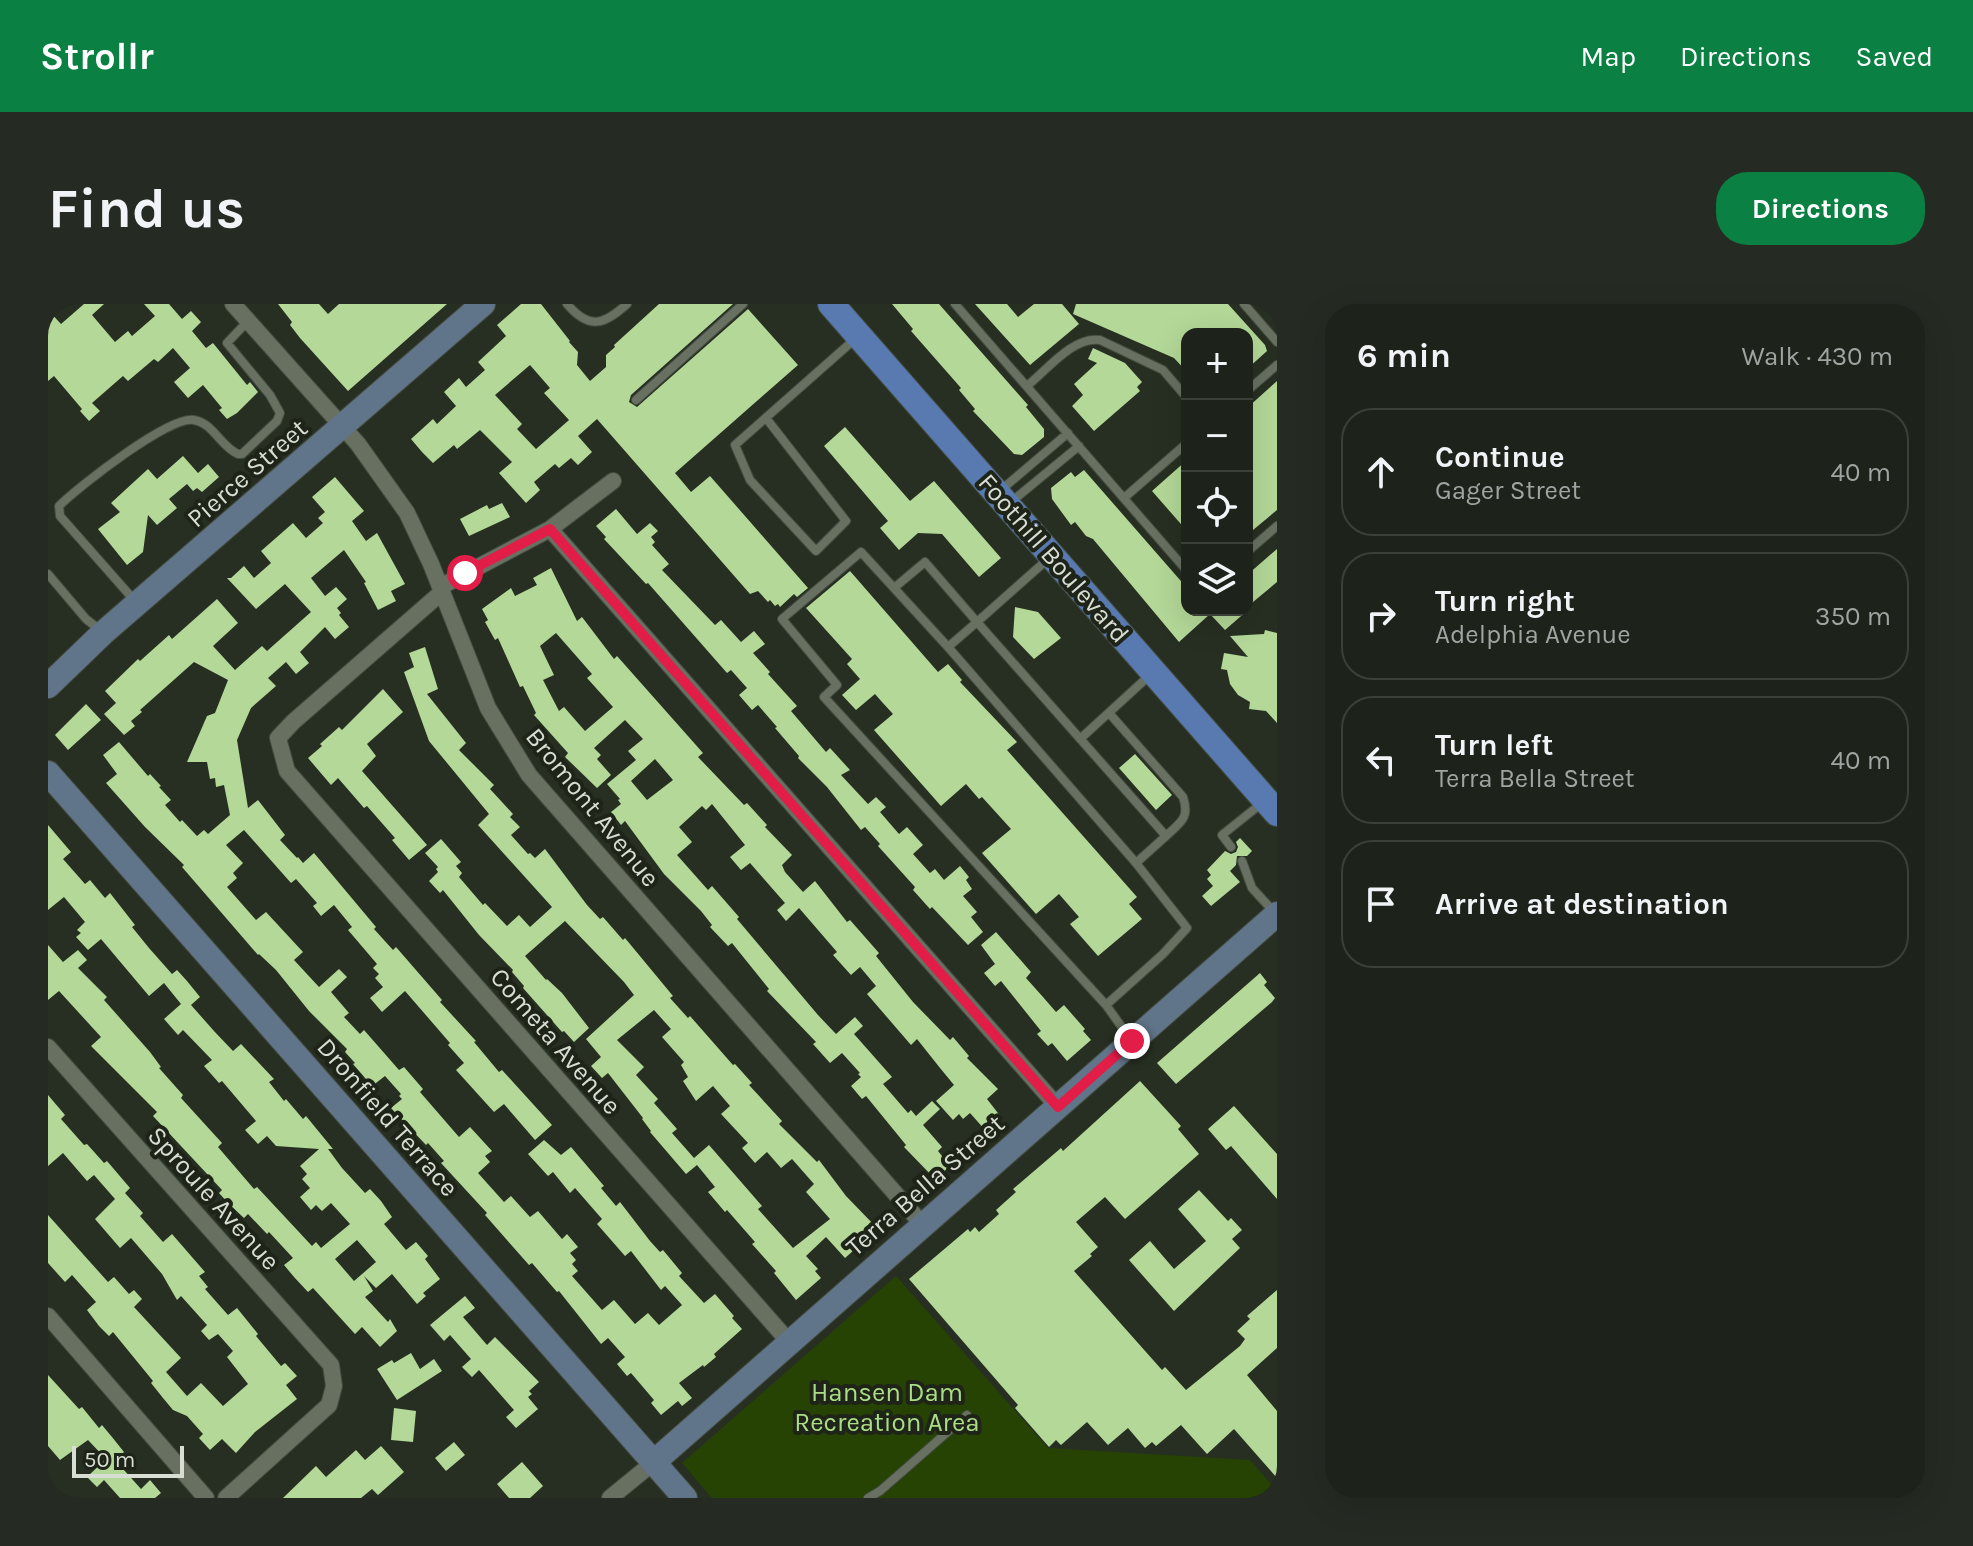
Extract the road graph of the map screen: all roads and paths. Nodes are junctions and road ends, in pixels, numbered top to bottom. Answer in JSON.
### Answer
{"nodes":[{"id":1,"x":233,"y":304,"type":"edge"},
{"id":2,"x":483,"y":304,"type":"edge"},
{"id":3,"x":567,"y":304,"type":"edge"},
{"id":4,"x":627,"y":304,"type":"edge"},
{"id":5,"x":743,"y":304,"type":"edge"},
{"id":6,"x":831,"y":304,"type":"edge"},
{"id":7,"x":955,"y":304,"type":"edge"},
{"id":8,"x":1244,"y":304,"type":"edge"},
{"id":9,"x":248,"y":321,"type":"junction"},
{"id":10,"x":859,"y":336,"type":"junction"},
{"id":11,"x":1277,"y":342,"type":"edge"},
{"id":12,"x":1277,"y":365,"type":"edge"},
{"id":13,"x":1027,"y":386,"type":"junction"},
{"id":14,"x":1253,"y":386,"type":"edge"},
{"id":15,"x":1181,"y":392,"type":"edge"},
{"id":16,"x":636,"y":400,"type":"dead end"},
{"id":17,"x":766,"y":418,"type":"junction"},
{"id":18,"x":343,"y":427,"type":"junction"},
{"id":19,"x":1068,"y":433,"type":"junction"},
{"id":20,"x":1079,"y":446,"type":"junction"},
{"id":21,"x":1181,"y":448,"type":"edge"},
{"id":22,"x":613,"y":481,"type":"dead end"},
{"id":23,"x":1124,"y":498,"type":"junction"},
{"id":24,"x":1002,"y":499,"type":"junction"},
{"id":25,"x":1277,"y":526,"type":"edge"},
{"id":26,"x":550,"y":529,"type":"junction"},
{"id":27,"x":1253,"y":547,"type":"edge"},
{"id":28,"x":1052,"y":556,"type":"junction"},
{"id":29,"x":1181,"y":564,"type":"edge"},
{"id":30,"x":48,"y":574,"type":"edge"},
{"id":31,"x":894,"y":588,"type":"junction"},
{"id":32,"x":441,"y":590,"type":"junction"},
{"id":33,"x":138,"y":604,"type":"junction"},
{"id":34,"x":977,"y":622,"type":"junction"},
{"id":35,"x":103,"y":633,"type":"junction"},
{"id":36,"x":948,"y":647,"type":"junction"},
{"id":37,"x":1153,"y":671,"type":"junction"},
{"id":38,"x":48,"y":686,"type":"edge"},
{"id":39,"x":1109,"y":713,"type":"junction"},
{"id":40,"x":1080,"y":739,"type":"junction"},
{"id":41,"x":48,"y":773,"type":"edge"},
{"id":42,"x":1272,"y":806,"type":"edge"},
{"id":43,"x":1166,"y":836,"type":"junction"},
{"id":44,"x":1231,"y":847,"type":"dead end"},
{"id":45,"x":1242,"y":861,"type":"dead end"},
{"id":46,"x":1136,"y":863,"type":"junction"},
{"id":47,"x":1277,"y":914,"type":"edge"},
{"id":48,"x":1106,"y":1005,"type":"junction"},
{"id":49,"x":1132,"y":1041,"type":"junction"},
{"id":50,"x":48,"y":1047,"type":"edge"},
{"id":51,"x":1058,"y":1107,"type":"junction"},
{"id":52,"x":922,"y":1224,"type":"junction"},
{"id":53,"x":48,"y":1316,"type":"edge"},
{"id":54,"x":790,"y":1343,"type":"junction"},
{"id":55,"x":967,"y":1415,"type":"dead end"},
{"id":56,"x":654,"y":1462,"type":"junction"},
{"id":57,"x":206,"y":1498,"type":"edge"},
{"id":58,"x":226,"y":1498,"type":"edge"},
{"id":59,"x":610,"y":1498,"type":"edge"},
{"id":60,"x":685,"y":1498,"type":"edge"},
{"id":61,"x":868,"y":1498,"type":"edge"}],
"edges":[{"from":1,"to":9,"type":"street","name":"Bromont Avenue"},
{"from":2,"to":18,"type":"street","name":"Pierce Street"},
{"from":3,"to":4,"type":"lane"},
{"from":5,"to":16,"type":"lane"},
{"from":6,"to":10,"type":"main road","name":"Foothill Boulevard"},
{"from":7,"to":13,"type":"lane"},
{"from":8,"to":11,"type":"lane"},
{"from":9,"to":18,"type":"street","name":"Bromont Avenue"},
{"from":9,"to":33,"type":"lane"},
{"from":10,"to":17,"type":"lane"},
{"from":10,"to":24,"type":"main road","name":"Foothill Boulevard"},
{"from":12,"to":14,"type":"lane"},
{"from":13,"to":15,"type":"lane"},
{"from":13,"to":19,"type":"lane"},
{"from":17,"to":17,"type":"lane"},
{"from":18,"to":32,"type":"street","name":"Bromont Avenue"},
{"from":18,"to":33,"type":"street","name":"Pierce Street"},
{"from":19,"to":20,"type":"lane"},
{"from":19,"to":24,"type":"lane"},
{"from":20,"to":23,"type":"lane"},
{"from":20,"to":24,"type":"lane"},
{"from":21,"to":23,"type":"lane"},
{"from":22,"to":26,"type":"street"},
{"from":23,"to":29,"type":"lane"},
{"from":24,"to":28,"type":"main road","name":"Foothill Boulevard"},
{"from":25,"to":27,"type":"lane"},
{"from":26,"to":32,"type":"street"},
{"from":26,"to":51,"type":"street"},
{"from":28,"to":34,"type":"lane"},
{"from":28,"to":37,"type":"main road","name":"Foothill Boulevard"},
{"from":30,"to":35,"type":"lane"},
{"from":31,"to":34,"type":"lane"},
{"from":31,"to":36,"type":"lane"},
{"from":31,"to":48,"type":"lane"},
{"from":32,"to":52,"type":"street","name":"Bromont Avenue"},
{"from":32,"to":54,"type":"street","name":"Cometa Avenue"},
{"from":33,"to":35,"type":"street","name":"Pierce Street"},
{"from":34,"to":36,"type":"lane"},
{"from":34,"to":40,"type":"lane"},
{"from":35,"to":38,"type":"street","name":"Pierce Street"},
{"from":36,"to":46,"type":"lane"},
{"from":37,"to":39,"type":"lane"},
{"from":37,"to":42,"type":"main road","name":"Foothill Boulevard"},
{"from":39,"to":40,"type":"lane"},
{"from":39,"to":43,"type":"lane"},
{"from":40,"to":43,"type":"lane"},
{"from":41,"to":56,"type":"street","name":"Dronfield Terrace"},
{"from":42,"to":44,"type":"lane"},
{"from":43,"to":46,"type":"lane"},
{"from":45,"to":47,"type":"lane"},
{"from":46,"to":48,"type":"lane"},
{"from":47,"to":49,"type":"street","name":"Terra Bella Street"},
{"from":48,"to":49,"type":"lane"},
{"from":49,"to":51,"type":"street","name":"Terra Bella Street"},
{"from":50,"to":58,"type":"street","name":"Sproule Avenue"},
{"from":51,"to":52,"type":"street","name":"Terra Bella Street"},
{"from":52,"to":54,"type":"street","name":"Terra Bella Street"},
{"from":53,"to":57,"type":"street"},
{"from":54,"to":56,"type":"street","name":"Terra Bella Street"},
{"from":55,"to":61,"type":"lane"},
{"from":56,"to":59,"type":"street","name":"Terra Bella Street"},
{"from":56,"to":60,"type":"street","name":"Dronfield Terrace"}]}
